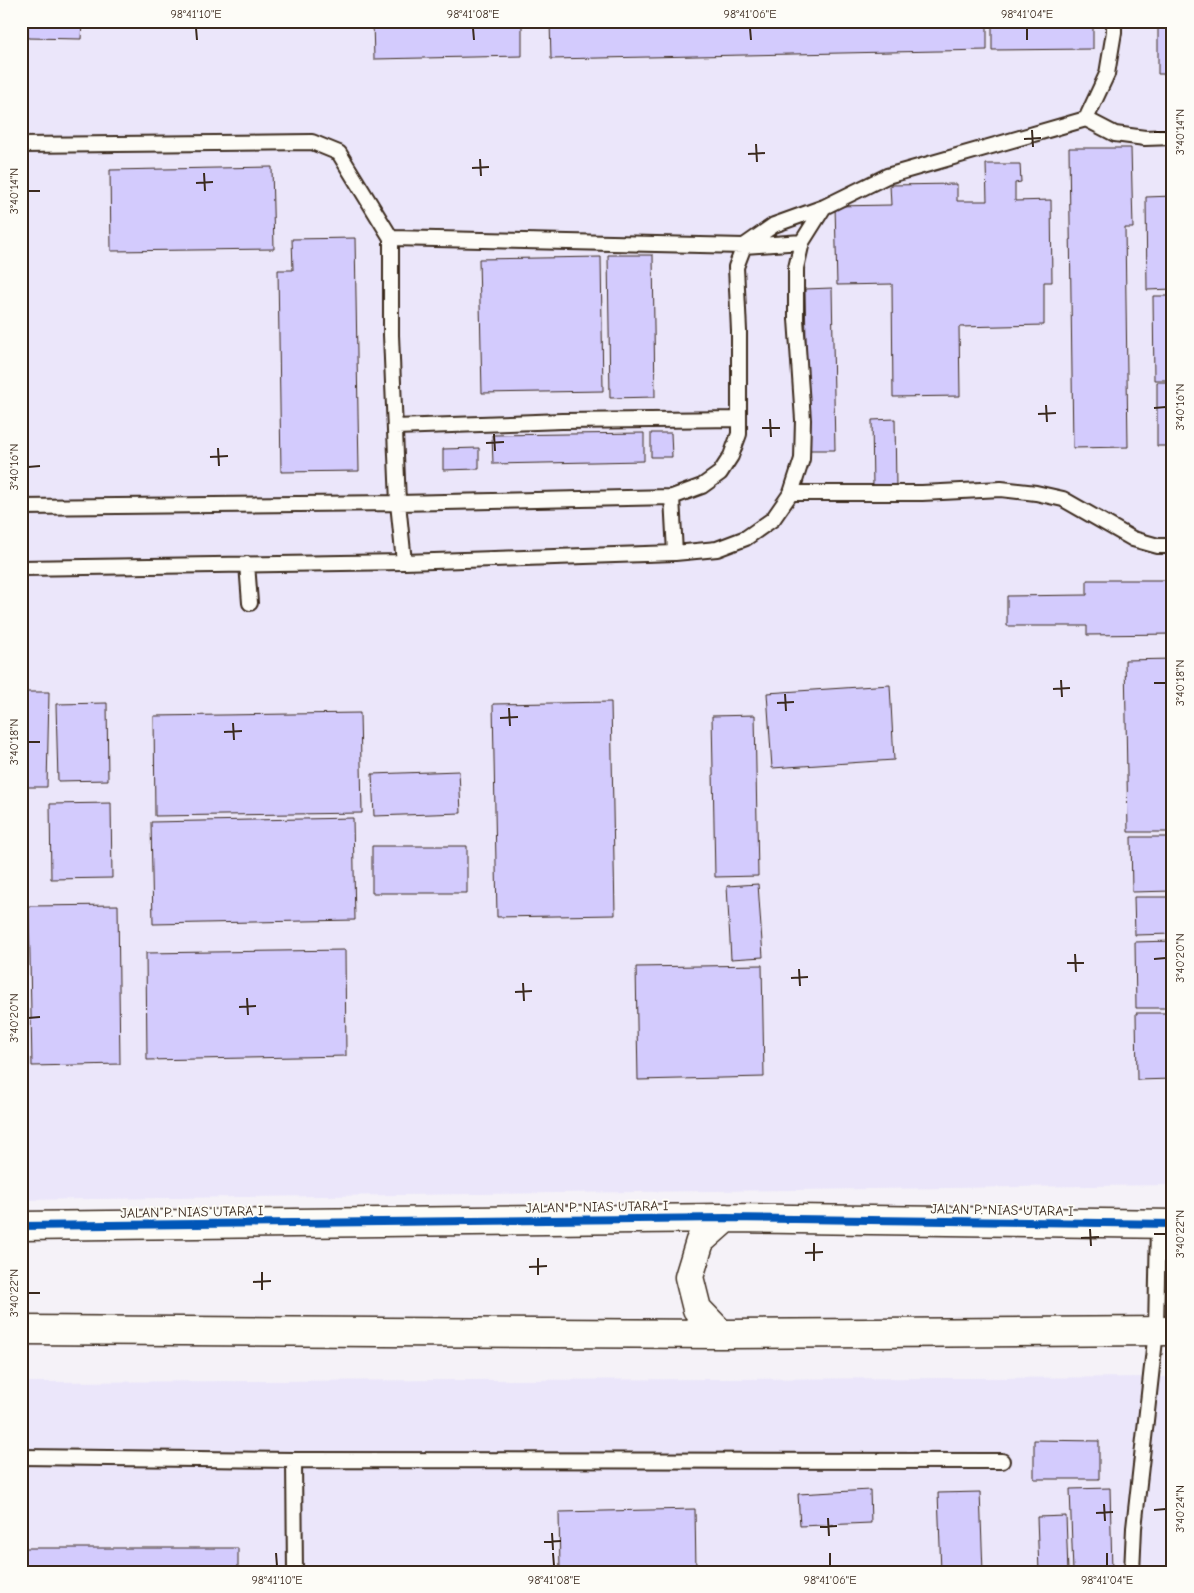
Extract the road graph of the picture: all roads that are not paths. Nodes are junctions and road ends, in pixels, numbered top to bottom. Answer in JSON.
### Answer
{"nodes":[{"id":1,"x":1114,"y":21,"type":"edge"},
{"id":2,"x":1086,"y":119,"type":"junction"},
{"id":3,"x":1173,"y":137,"type":"edge"},
{"id":4,"x":21,"y":145,"type":"edge"},
{"id":5,"x":824,"y":207,"type":"junction"},
{"id":6,"x":391,"y":238,"type":"junction"},
{"id":7,"x":802,"y":242,"type":"junction"},
{"id":8,"x":744,"y":246,"type":"junction"},
{"id":9,"x":739,"y":419,"type":"junction"},
{"id":10,"x":395,"y":427,"type":"junction"},
{"id":11,"x":791,"y":493,"type":"junction"},
{"id":12,"x":672,"y":496,"type":"junction"},
{"id":13,"x":398,"y":502,"type":"junction"},
{"id":14,"x":21,"y":507,"type":"edge"},
{"id":15,"x":1173,"y":546,"type":"edge"},
{"id":16,"x":675,"y":553,"type":"junction"},
{"id":17,"x":404,"y":562,"type":"junction"},
{"id":18,"x":247,"y":564,"type":"junction"},
{"id":19,"x":21,"y":568,"type":"edge"},
{"id":20,"x":250,"y":603,"type":"dead end"},
{"id":21,"x":726,"y":1218,"type":"junction"},
{"id":22,"x":1166,"y":1224,"type":"edge"},
{"id":23,"x":21,"y":1226,"type":"edge"},
{"id":24,"x":21,"y":1330,"type":"edge"},
{"id":25,"x":1165,"y":1331,"type":"edge"},
{"id":26,"x":721,"y":1334,"type":"junction"},
{"id":27,"x":21,"y":1457,"type":"edge"},
{"id":28,"x":294,"y":1460,"type":"junction"},
{"id":29,"x":1002,"y":1461,"type":"dead end"},
{"id":30,"x":295,"y":1572,"type":"edge"},
{"id":31,"x":1132,"y":1572,"type":"edge"}],
"edges":[{"from":1,"to":2,"type":"lane"},
{"from":2,"to":3,"type":"lane"},
{"from":2,"to":5,"type":"lane"},
{"from":4,"to":6,"type":"lane"},
{"from":5,"to":7,"type":"lane"},
{"from":5,"to":8,"type":"lane"},
{"from":6,"to":8,"type":"lane"},
{"from":6,"to":10,"type":"lane"},
{"from":7,"to":8,"type":"lane"},
{"from":7,"to":11,"type":"lane"},
{"from":8,"to":9,"type":"lane"},
{"from":9,"to":10,"type":"lane"},
{"from":9,"to":12,"type":"lane"},
{"from":10,"to":13,"type":"lane"},
{"from":11,"to":15,"type":"lane"},
{"from":11,"to":16,"type":"lane"},
{"from":12,"to":13,"type":"lane"},
{"from":12,"to":16,"type":"lane"},
{"from":13,"to":14,"type":"lane"},
{"from":13,"to":17,"type":"lane"},
{"from":16,"to":17,"type":"lane"},
{"from":17,"to":18,"type":"lane"},
{"from":18,"to":19,"type":"lane"},
{"from":18,"to":20,"type":"lane"},
{"from":21,"to":22,"type":"street","name":"JALAN P. NIAS UTARA I"},
{"from":21,"to":23,"type":"street","name":"JALAN P. NIAS UTARA I"},
{"from":21,"to":26,"type":"street"},
{"from":22,"to":25,"type":"lane"},
{"from":24,"to":26,"type":"street"},
{"from":25,"to":26,"type":"street"},
{"from":25,"to":31,"type":"lane"},
{"from":27,"to":28,"type":"lane"},
{"from":28,"to":29,"type":"lane"},
{"from":28,"to":30,"type":"lane"}]}
